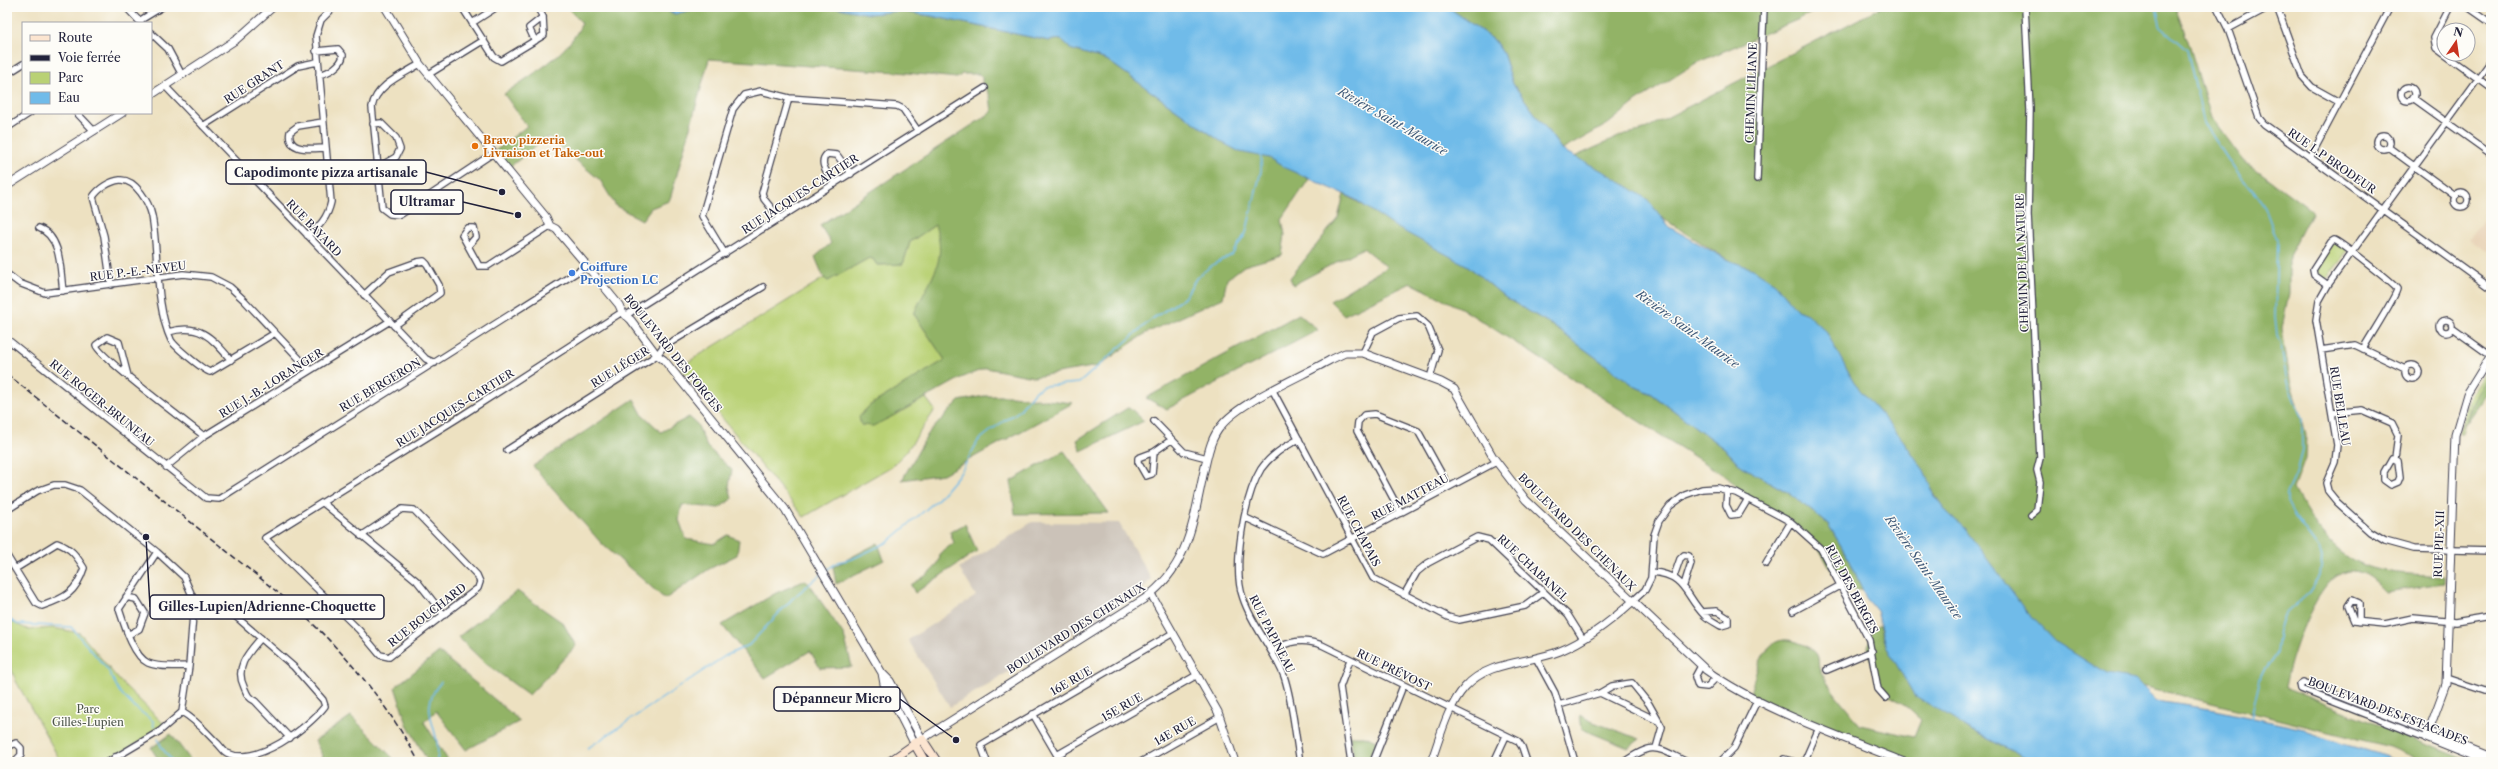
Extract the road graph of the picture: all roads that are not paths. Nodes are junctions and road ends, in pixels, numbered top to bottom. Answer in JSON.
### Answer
{"nodes":[{"id":1,"x":126,"y":7,"type":"edge"},
{"id":2,"x":162,"y":7,"type":"edge"},
{"id":3,"x":273,"y":7,"type":"edge"},
{"id":4,"x":334,"y":7,"type":"edge"},
{"id":5,"x":385,"y":7,"type":"edge"},
{"id":6,"x":462,"y":7,"type":"edge"},
{"id":7,"x":497,"y":7,"type":"edge"},
{"id":8,"x":537,"y":7,"type":"edge"},
{"id":9,"x":1764,"y":7,"type":"edge"},
{"id":10,"x":2025,"y":7,"type":"edge"},
{"id":11,"x":2217,"y":7,"type":"edge"},
{"id":12,"x":2269,"y":7,"type":"edge"},
{"id":13,"x":2277,"y":7,"type":"edge"},
{"id":14,"x":2390,"y":7,"type":"edge"},
{"id":15,"x":2450,"y":7,"type":"edge"},
{"id":16,"x":2468,"y":7,"type":"edge"},
{"id":17,"x":543,"y":17,"type":"junction"},
{"id":18,"x":140,"y":22,"type":"edge"},
{"id":19,"x":2442,"y":22,"type":"edge"},
{"id":20,"x":472,"y":23,"type":"junction"},
{"id":21,"x":2491,"y":23,"type":"edge"},
{"id":22,"x":2228,"y":29,"type":"junction"},
{"id":23,"x":152,"y":34,"type":"edge"},
{"id":24,"x":2436,"y":34,"type":"edge"},
{"id":25,"x":484,"y":40,"type":"junction"},
{"id":26,"x":535,"y":41,"type":"junction"},
{"id":27,"x":2436,"y":48,"type":"edge"},
{"id":28,"x":316,"y":51,"type":"junction"},
{"id":29,"x":2491,"y":61,"type":"edge"},
{"id":30,"x":317,"y":62,"type":"junction"},
{"id":31,"x":2456,"y":62,"type":"edge"},
{"id":32,"x":420,"y":64,"type":"junction"},
{"id":33,"x":22,"y":65,"type":"edge"},
{"id":34,"x":7,"y":74,"type":"edge"},
{"id":35,"x":319,"y":74,"type":"junction"},
{"id":36,"x":429,"y":74,"type":"junction"},
{"id":37,"x":182,"y":76,"type":"junction"},
{"id":38,"x":2479,"y":78,"type":"junction"},
{"id":39,"x":165,"y":86,"type":"junction"},
{"id":40,"x":985,"y":88,"type":"dead end"},
{"id":41,"x":2491,"y":88,"type":"edge"},
{"id":42,"x":152,"y":94,"type":"edge"},
{"id":43,"x":789,"y":98,"type":"junction"},
{"id":44,"x":2413,"y":98,"type":"dead end"},
{"id":45,"x":2340,"y":102,"type":"junction"},
{"id":46,"x":28,"y":114,"type":"edge"},
{"id":47,"x":78,"y":114,"type":"edge"},
{"id":48,"x":120,"y":114,"type":"edge"},
{"id":49,"x":323,"y":122,"type":"junction"},
{"id":50,"x":2446,"y":122,"type":"junction"},
{"id":51,"x":373,"y":124,"type":"junction"},
{"id":52,"x":203,"y":126,"type":"junction"},
{"id":53,"x":7,"y":128,"type":"edge"},
{"id":54,"x":94,"y":131,"type":"junction"},
{"id":55,"x":918,"y":131,"type":"junction"},
{"id":56,"x":2388,"y":147,"type":"dead end"},
{"id":57,"x":326,"y":148,"type":"junction"},
{"id":58,"x":492,"y":154,"type":"junction"},
{"id":59,"x":2491,"y":154,"type":"edge"},
{"id":60,"x":2310,"y":158,"type":"junction"},
{"id":61,"x":2415,"y":166,"type":"junction"},
{"id":62,"x":377,"y":168,"type":"junction"},
{"id":63,"x":851,"y":174,"type":"junction"},
{"id":64,"x":1757,"y":179,"type":"dead end"},
{"id":65,"x":835,"y":184,"type":"junction"},
{"id":66,"x":7,"y":186,"type":"edge"},
{"id":67,"x":2455,"y":196,"type":"dead end"},
{"id":68,"x":2383,"y":210,"type":"junction"},
{"id":69,"x":780,"y":219,"type":"junction"},
{"id":70,"x":550,"y":226,"type":"junction"},
{"id":71,"x":38,"y":228,"type":"dead end"},
{"id":72,"x":307,"y":235,"type":"junction"},
{"id":73,"x":468,"y":246,"type":"dead end"},
{"id":74,"x":2352,"y":252,"type":"junction"},
{"id":75,"x":725,"y":254,"type":"junction"},
{"id":76,"x":585,"y":267,"type":"junction"},
{"id":77,"x":7,"y":274,"type":"edge"},
{"id":78,"x":159,"y":278,"type":"junction"},
{"id":79,"x":111,"y":284,"type":"junction"},
{"id":80,"x":2328,"y":285,"type":"junction"},
{"id":81,"x":763,"y":287,"type":"dead end"},
{"id":82,"x":2491,"y":288,"type":"edge"},
{"id":83,"x":63,"y":291,"type":"junction"},
{"id":84,"x":364,"y":295,"type":"junction"},
{"id":85,"x":624,"y":314,"type":"junction"},
{"id":86,"x":392,"y":324,"type":"junction"},
{"id":87,"x":2452,"y":328,"type":"dead end"},
{"id":88,"x":168,"y":332,"type":"junction"},
{"id":89,"x":275,"y":333,"type":"junction"},
{"id":90,"x":7,"y":338,"type":"edge"},
{"id":91,"x":2363,"y":349,"type":"junction"},
{"id":92,"x":2321,"y":350,"type":"junction"},
{"id":93,"x":1363,"y":353,"type":"junction"},
{"id":94,"x":658,"y":355,"type":"junction"},
{"id":95,"x":2491,"y":355,"type":"edge"},
{"id":96,"x":231,"y":360,"type":"junction"},
{"id":97,"x":435,"y":363,"type":"junction"},
{"id":98,"x":2405,"y":369,"type":"dead end"},
{"id":99,"x":310,"y":370,"type":"junction"},
{"id":100,"x":128,"y":376,"type":"junction"},
{"id":101,"x":1430,"y":378,"type":"junction"},
{"id":102,"x":1273,"y":391,"type":"junction"},
{"id":103,"x":2332,"y":413,"type":"junction"},
{"id":104,"x":1154,"y":421,"type":"dead end"},
{"id":105,"x":204,"y":436,"type":"junction"},
{"id":106,"x":1171,"y":440,"type":"junction"},
{"id":107,"x":1299,"y":440,"type":"junction"},
{"id":108,"x":507,"y":450,"type":"dead end"},
{"id":109,"x":1154,"y":452,"type":"dead end"},
{"id":110,"x":1207,"y":458,"type":"junction"},
{"id":111,"x":2395,"y":458,"type":"junction"},
{"id":112,"x":1496,"y":462,"type":"junction"},
{"id":113,"x":166,"y":467,"type":"junction"},
{"id":114,"x":186,"y":482,"type":"joint"},
{"id":115,"x":1449,"y":487,"type":"junction"},
{"id":116,"x":1727,"y":490,"type":"junction"},
{"id":117,"x":1748,"y":499,"type":"junction"},
{"id":118,"x":323,"y":503,"type":"junction"},
{"id":119,"x":7,"y":510,"type":"edge"},
{"id":120,"x":1401,"y":513,"type":"junction"},
{"id":121,"x":2031,"y":515,"type":"dead end"},
{"id":122,"x":1246,"y":518,"type":"junction"},
{"id":123,"x":1791,"y":522,"type":"junction"},
{"id":124,"x":361,"y":536,"type":"junction"},
{"id":125,"x":1352,"y":540,"type":"junction"},
{"id":126,"x":2450,"y":550,"type":"junction"},
{"id":127,"x":2491,"y":551,"type":"edge"},
{"id":128,"x":157,"y":552,"type":"junction"},
{"id":129,"x":7,"y":556,"type":"edge"},
{"id":130,"x":1766,"y":564,"type":"dead end"},
{"id":131,"x":15,"y":569,"type":"junction"},
{"id":132,"x":1652,"y":572,"type":"junction"},
{"id":133,"x":1674,"y":576,"type":"junction"},
{"id":134,"x":1684,"y":585,"type":"junction"},
{"id":135,"x":1841,"y":585,"type":"junction"},
{"id":136,"x":1544,"y":592,"type":"junction"},
{"id":137,"x":1150,"y":594,"type":"junction"},
{"id":138,"x":1404,"y":595,"type":"junction"},
{"id":139,"x":126,"y":597,"type":"junction"},
{"id":140,"x":1632,"y":602,"type":"junction"},
{"id":141,"x":197,"y":607,"type":"junction"},
{"id":142,"x":1793,"y":610,"type":"dead end"},
{"id":143,"x":1702,"y":612,"type":"dead end"},
{"id":144,"x":444,"y":615,"type":"junction"},
{"id":145,"x":2491,"y":616,"type":"edge"},
{"id":146,"x":2448,"y":621,"type":"junction"},
{"id":147,"x":2358,"y":622,"type":"dead end"},
{"id":148,"x":1173,"y":633,"type":"junction"},
{"id":149,"x":128,"y":635,"type":"junction"},
{"id":150,"x":261,"y":638,"type":"junction"},
{"id":151,"x":1583,"y":639,"type":"junction"},
{"id":152,"x":1271,"y":651,"type":"junction"},
{"id":153,"x":1872,"y":651,"type":"junction"},
{"id":154,"x":389,"y":657,"type":"joint"},
{"id":155,"x":1536,"y":658,"type":"junction"},
{"id":156,"x":1350,"y":660,"type":"junction"},
{"id":157,"x":189,"y":666,"type":"junction"},
{"id":158,"x":1701,"y":666,"type":"junction"},
{"id":159,"x":1827,"y":670,"type":"dead end"},
{"id":160,"x":882,"y":673,"type":"junction"},
{"id":161,"x":1197,"y":675,"type":"junction"},
{"id":162,"x":1717,"y":678,"type":"junction"},
{"id":163,"x":2446,"y":678,"type":"junction"},
{"id":164,"x":1403,"y":686,"type":"junction"},
{"id":165,"x":1600,"y":693,"type":"junction"},
{"id":166,"x":2491,"y":693,"type":"edge"},
{"id":167,"x":1886,"y":698,"type":"dead end"},
{"id":168,"x":1758,"y":699,"type":"junction"},
{"id":169,"x":1559,"y":705,"type":"junction"},
{"id":170,"x":1452,"y":709,"type":"junction"},
{"id":171,"x":182,"y":712,"type":"junction"},
{"id":172,"x":1033,"y":714,"type":"junction"},
{"id":173,"x":1220,"y":717,"type":"junction"},
{"id":174,"x":1658,"y":721,"type":"junction"},
{"id":175,"x":1819,"y":728,"type":"junction"},
{"id":176,"x":2427,"y":735,"type":"junction"},
{"id":177,"x":1506,"y":736,"type":"junction"},
{"id":178,"x":290,"y":738,"type":"junction"},
{"id":179,"x":922,"y":740,"type":"junction"},
{"id":180,"x":914,"y":743,"type":"junction"},
{"id":181,"x":7,"y":747,"type":"edge"},
{"id":182,"x":1656,"y":748,"type":"junction"},
{"id":183,"x":1057,"y":755,"type":"junction"},
{"id":184,"x":2491,"y":757,"type":"edge"},
{"id":185,"x":1784,"y":759,"type":"dead end"},
{"id":186,"x":117,"y":760,"type":"edge"},
{"id":187,"x":14,"y":762,"type":"edge"},
{"id":188,"x":108,"y":762,"type":"edge"},
{"id":189,"x":889,"y":762,"type":"edge"},
{"id":190,"x":925,"y":762,"type":"edge"},
{"id":191,"x":937,"y":762,"type":"edge"},
{"id":192,"x":987,"y":762,"type":"edge"},
{"id":193,"x":1061,"y":762,"type":"edge"},
{"id":194,"x":1141,"y":762,"type":"edge"},
{"id":195,"x":1235,"y":762,"type":"edge"},
{"id":196,"x":1300,"y":762,"type":"edge"},
{"id":197,"x":1351,"y":762,"type":"edge"},
{"id":198,"x":1373,"y":762,"type":"edge"},
{"id":199,"x":1431,"y":762,"type":"edge"},
{"id":200,"x":1494,"y":762,"type":"edge"},
{"id":201,"x":1527,"y":762,"type":"edge"},
{"id":202,"x":1575,"y":762,"type":"edge"},
{"id":203,"x":1624,"y":762,"type":"edge"},
{"id":204,"x":1687,"y":762,"type":"edge"},
{"id":205,"x":1720,"y":762,"type":"edge"},
{"id":206,"x":1795,"y":762,"type":"edge"},
{"id":207,"x":1804,"y":762,"type":"edge"},
{"id":208,"x":1904,"y":762,"type":"edge"},
{"id":209,"x":2486,"y":762,"type":"edge"}],
"edges":[{"from":1,"to":18,"type":"street"},
{"from":2,"to":18,"type":"street"},
{"from":3,"to":37,"type":"street"},
{"from":4,"to":28,"type":"street"},
{"from":5,"to":32,"type":"street","name":"BOULEVARD DES FORGES"},
{"from":6,"to":20,"type":"street"},
{"from":7,"to":20,"type":"street"},
{"from":8,"to":17,"type":"street"},
{"from":9,"to":64,"type":"street","name":"CHEMIN LILIANE"},
{"from":10,"to":121,"type":"street","name":"CHEMIN DE LA NATURE"},
{"from":11,"to":22,"type":"street","name":"RUE L.P BRODEUR"},
{"from":12,"to":22,"type":"street"},
{"from":13,"to":45,"type":"street"},
{"from":14,"to":45,"type":"street"},
{"from":15,"to":19,"type":"street"},
{"from":16,"to":21,"type":"street"},
{"from":17,"to":26,"type":"street"},
{"from":17,"to":26,"type":"street"},
{"from":20,"to":25,"type":"street"},
{"from":22,"to":60,"type":"street","name":"RUE L.P BRODEUR"},
{"from":23,"to":37,"type":"street"},
{"from":24,"to":27,"type":"street"},
{"from":25,"to":26,"type":"street"},
{"from":25,"to":36,"type":"street"},
{"from":28,"to":30,"type":"street"},
{"from":28,"to":35,"type":"street"},
{"from":29,"to":38,"type":"street","name":"RUE BELLEAU"},
{"from":30,"to":35,"type":"street"},
{"from":30,"to":52,"type":"street","name":"RUE GRANT"},
{"from":31,"to":38,"type":"street"},
{"from":32,"to":36,"type":"street","name":"BOULEVARD DES FORGES"},
{"from":32,"to":51,"type":"street"},
{"from":33,"to":34,"type":"street"},
{"from":35,"to":49,"type":"street"},
{"from":36,"to":58,"type":"street","name":"BOULEVARD DES FORGES"},
{"from":37,"to":39,"type":"street"},
{"from":38,"to":41,"type":"street"},
{"from":38,"to":50,"type":"street","name":"RUE BELLEAU"},
{"from":39,"to":42,"type":"street"},
{"from":39,"to":52,"type":"street","name":"RUE BAYARD"},
{"from":40,"to":55,"type":"street","name":"RUE JACQUES-CARTIER"},
{"from":43,"to":55,"type":"street"},
{"from":43,"to":69,"type":"street"},
{"from":43,"to":75,"type":"street"},
{"from":44,"to":50,"type":"street"},
{"from":45,"to":60,"type":"street"},
{"from":46,"to":53,"type":"street"},
{"from":47,"to":54,"type":"street"},
{"from":48,"to":54,"type":"street"},
{"from":49,"to":57,"type":"street"},
{"from":49,"to":57,"type":"street"},
{"from":50,"to":59,"type":"street"},
{"from":50,"to":61,"type":"street","name":"RUE BELLEAU"},
{"from":51,"to":62,"type":"street"},
{"from":51,"to":62,"type":"street"},
{"from":52,"to":72,"type":"street","name":"RUE BAYARD"},
{"from":54,"to":66,"type":"street"},
{"from":55,"to":63,"type":"street","name":"RUE JACQUES-CARTIER"},
{"from":56,"to":61,"type":"street"},
{"from":57,"to":72,"type":"street"},
{"from":58,"to":62,"type":"street"},
{"from":58,"to":70,"type":"street","name":"BOULEVARD DES FORGES"},
{"from":60,"to":68,"type":"street","name":"RUE L.P BRODEUR"},
{"from":61,"to":67,"type":"street"},
{"from":61,"to":68,"type":"street","name":"RUE BELLEAU"},
{"from":63,"to":65,"type":"street","name":"RUE JACQUES-CARTIER"},
{"from":63,"to":65,"type":"street"},
{"from":65,"to":69,"type":"street","name":"RUE JACQUES-CARTIER"},
{"from":68,"to":74,"type":"street","name":"RUE BELLEAU"},
{"from":68,"to":82,"type":"street","name":"RUE L.P BRODEUR"},
{"from":69,"to":75,"type":"street","name":"RUE JACQUES-CARTIER"},
{"from":70,"to":73,"type":"street"},
{"from":70,"to":76,"type":"street","name":"BOULEVARD DES FORGES"},
{"from":71,"to":83,"type":"street"},
{"from":72,"to":84,"type":"street","name":"RUE BAYARD"},
{"from":74,"to":80,"type":"street","name":"RUE BELLEAU"},
{"from":74,"to":80,"type":"street"},
{"from":74,"to":91,"type":"street"},
{"from":75,"to":85,"type":"street","name":"RUE JACQUES-CARTIER"},
{"from":76,"to":85,"type":"street","name":"BOULEVARD DES FORGES"},
{"from":76,"to":97,"type":"street","name":"RUE BERGERON"},
{"from":77,"to":83,"type":"street","name":"RUE P.-E.-NEVEU"},
{"from":78,"to":79,"type":"street","name":"RUE P.-E.-NEVEU"},
{"from":78,"to":79,"type":"street"},
{"from":78,"to":88,"type":"street"},
{"from":78,"to":89,"type":"street","name":"RUE P.-E.-NEVEU"},
{"from":79,"to":83,"type":"street","name":"RUE P.-E.-NEVEU"},
{"from":80,"to":92,"type":"street","name":"RUE BELLEAU"},
{"from":81,"to":94,"type":"street","name":"RUE LÉGER"},
{"from":84,"to":86,"type":"street","name":"RUE BAYARD"},
{"from":84,"to":86,"type":"street","name":"RUE J.-B.-LORANGER"},
{"from":85,"to":94,"type":"street","name":"BOULEVARD DES FORGES"},
{"from":85,"to":118,"type":"street","name":"RUE JACQUES-CARTIER"},
{"from":86,"to":97,"type":"street","name":"RUE BAYARD"},
{"from":86,"to":99,"type":"street","name":"RUE J.-B.-LORANGER"},
{"from":87,"to":95,"type":"street"},
{"from":88,"to":96,"type":"street"},
{"from":88,"to":96,"type":"street"},
{"from":89,"to":96,"type":"street"},
{"from":89,"to":99,"type":"street","name":"RUE P.-E.-NEVEU"},
{"from":90,"to":113,"type":"street","name":"RUE ROGER-BRUNEAU"},
{"from":91,"to":92,"type":"street"},
{"from":91,"to":98,"type":"street"},
{"from":92,"to":103,"type":"street","name":"RUE BELLEAU"},
{"from":93,"to":101,"type":"street","name":"BOULEVARD DES CHENAUX"},
{"from":93,"to":101,"type":"street"},
{"from":93,"to":102,"type":"street","name":"BOULEVARD DES CHENAUX"},
{"from":94,"to":108,"type":"street","name":"RUE LÉGER"},
{"from":94,"to":160,"type":"street","name":"BOULEVARD DES FORGES"},
{"from":95,"to":126,"type":"street","name":"RUE PIE-XII"},
{"from":97,"to":114,"type":"street","name":"RUE BERGERON"},
{"from":99,"to":105,"type":"street","name":"RUE J.-B.-LORANGER"},
{"from":100,"to":100,"type":"street"},
{"from":100,"to":105,"type":"street"},
{"from":101,"to":112,"type":"street","name":"BOULEVARD DES CHENAUX"},
{"from":102,"to":107,"type":"street","name":"RUE CHAPAIS"},
{"from":102,"to":110,"type":"street","name":"BOULEVARD DES CHENAUX"},
{"from":103,"to":111,"type":"street"},
{"from":103,"to":126,"type":"street","name":"RUE BELLEAU"},
{"from":104,"to":106,"type":"street"},
{"from":105,"to":113,"type":"street","name":"RUE J.-B.-LORANGER"},
{"from":106,"to":109,"type":"street"},
{"from":106,"to":110,"type":"street"},
{"from":107,"to":122,"type":"street","name":"RUE PAPINEAU"},
{"from":107,"to":125,"type":"street","name":"RUE CHAPAIS"},
{"from":110,"to":137,"type":"street","name":"BOULEVARD DES CHENAUX"},
{"from":111,"to":111,"type":"street"},
{"from":112,"to":115,"type":"street","name":"RUE MATTEAU"},
{"from":112,"to":140,"type":"street","name":"BOULEVARD DES CHENAUX"},
{"from":113,"to":114,"type":"street","name":"RUE ROGER-BRUNEAU"},
{"from":115,"to":120,"type":"street","name":"RUE MATTEAU"},
{"from":115,"to":120,"type":"street"},
{"from":116,"to":117,"type":"street","name":"RUE DES BERGES"},
{"from":116,"to":117,"type":"street"},
{"from":116,"to":132,"type":"street","name":"RUE DES BERGES"},
{"from":117,"to":123,"type":"street","name":"RUE DES BERGES"},
{"from":118,"to":124,"type":"street"},
{"from":118,"to":154,"type":"street","name":"RUE JACQUES-CARTIER"},
{"from":119,"to":128,"type":"street"},
{"from":120,"to":125,"type":"street","name":"RUE MATTEAU"},
{"from":122,"to":125,"type":"street","name":"RUE MATTEAU"},
{"from":122,"to":152,"type":"street","name":"RUE PAPINEAU"},
{"from":123,"to":130,"type":"street"},
{"from":123,"to":135,"type":"street","name":"RUE DES BERGES"},
{"from":124,"to":144,"type":"street"},
{"from":124,"to":144,"type":"street","name":"RUE BOUCHARD"},
{"from":125,"to":138,"type":"street","name":"RUE CHAPAIS"},
{"from":126,"to":127,"type":"street","name":"RUE BELLEAU"},
{"from":126,"to":146,"type":"street","name":"RUE PIE-XII"},
{"from":128,"to":139,"type":"street"},
{"from":128,"to":141,"type":"street"},
{"from":129,"to":131,"type":"street"},
{"from":131,"to":131,"type":"street"},
{"from":132,"to":133,"type":"street"},
{"from":132,"to":140,"type":"street","name":"RUE DES BERGES"},
{"from":133,"to":134,"type":"street"},
{"from":133,"to":134,"type":"street"},
{"from":134,"to":143,"type":"street"},
{"from":135,"to":142,"type":"street"},
{"from":135,"to":153,"type":"street","name":"RUE DES BERGES"},
{"from":136,"to":138,"type":"street","name":"RUE CHAPAIS"},
{"from":136,"to":138,"type":"street","name":"RUE CHABANEL"},
{"from":136,"to":151,"type":"street","name":"RUE CHABANEL"},
{"from":137,"to":148,"type":"street"},
{"from":137,"to":179,"type":"street","name":"BOULEVARD DES CHENAUX"},
{"from":139,"to":149,"type":"street"},
{"from":139,"to":149,"type":"street"},
{"from":140,"to":151,"type":"street"},
{"from":140,"to":158,"type":"street","name":"BOULEVARD DES CHENAUX"},
{"from":141,"to":150,"type":"street"},
{"from":141,"to":157,"type":"street"},
{"from":144,"to":154,"type":"street","name":"RUE BOUCHARD"},
{"from":145,"to":146,"type":"street"},
{"from":146,"to":147,"type":"street"},
{"from":146,"to":163,"type":"street","name":"RUE PIE-XII"},
{"from":148,"to":161,"type":"street"},
{"from":148,"to":172,"type":"street","name":"16E RUE"},
{"from":149,"to":157,"type":"street"},
{"from":150,"to":178,"type":"street"},
{"from":150,"to":178,"type":"street"},
{"from":151,"to":155,"type":"street"},
{"from":152,"to":156,"type":"street","name":"RUE PRÉVOST"},
{"from":152,"to":196,"type":"street","name":"RUE PAPINEAU"},
{"from":153,"to":159,"type":"street"},
{"from":153,"to":167,"type":"street","name":"RUE DES BERGES"},
{"from":155,"to":169,"type":"street"},
{"from":155,"to":170,"type":"street"},
{"from":156,"to":164,"type":"street","name":"RUE PRÉVOST"},
{"from":156,"to":197,"type":"street"},
{"from":157,"to":171,"type":"street"},
{"from":158,"to":162,"type":"street","name":"BOULEVARD DES CHENAUX"},
{"from":158,"to":162,"type":"street"},
{"from":160,"to":179,"type":"street","name":"BOULEVARD DES FORGES"},
{"from":160,"to":180,"type":"street","name":"BOULEVARD DES FORGES"},
{"from":161,"to":173,"type":"street"},
{"from":161,"to":183,"type":"street","name":"15E RUE"},
{"from":162,"to":168,"type":"street","name":"BOULEVARD DES CHENAUX"},
{"from":163,"to":166,"type":"street"},
{"from":163,"to":176,"type":"street","name":"RUE PIE-XII"},
{"from":164,"to":170,"type":"street","name":"RUE PRÉVOST"},
{"from":164,"to":198,"type":"street"},
{"from":165,"to":169,"type":"street"},
{"from":165,"to":174,"type":"street"},
{"from":165,"to":174,"type":"street"},
{"from":168,"to":175,"type":"street","name":"BOULEVARD DES CHENAUX"},
{"from":168,"to":205,"type":"street"},
{"from":169,"to":202,"type":"street"},
{"from":170,"to":177,"type":"street","name":"RUE PRÉVOST"},
{"from":170,"to":199,"type":"street"},
{"from":171,"to":178,"type":"street"},
{"from":171,"to":186,"type":"street"},
{"from":172,"to":183,"type":"street"},
{"from":172,"to":192,"type":"street","name":"16E RUE"},
{"from":173,"to":194,"type":"street","name":"14E RUE"},
{"from":173,"to":195,"type":"street"},
{"from":174,"to":182,"type":"street"},
{"from":175,"to":207,"type":"street"},
{"from":175,"to":208,"type":"street","name":"BOULEVARD DES CHENAUX"},
{"from":176,"to":176,"type":"street","name":"BOULEVARD DES ESTACADES"},
{"from":176,"to":184,"type":"street","name":"BOULEVARD DES ESTACADES"},
{"from":176,"to":209,"type":"street","name":"BOULEVARD DES ESTACADES"},
{"from":177,"to":200,"type":"street"},
{"from":177,"to":201,"type":"street","name":"RUE PRÉVOST"},
{"from":179,"to":180,"type":"main road","name":"BOULEVARD DES CHENAUX"},
{"from":179,"to":191,"type":"main road","name":"BOULEVARD DES FORGES"},
{"from":180,"to":189,"type":"main road","name":"BOULEVARD DES CHENAUX"},
{"from":180,"to":190,"type":"main road","name":"BOULEVARD DES FORGES"},
{"from":181,"to":187,"type":"street"},
{"from":182,"to":203,"type":"street"},
{"from":182,"to":204,"type":"street"},
{"from":183,"to":193,"type":"street"},
{"from":185,"to":206,"type":"street"},
{"from":186,"to":188,"type":"street"}]}
